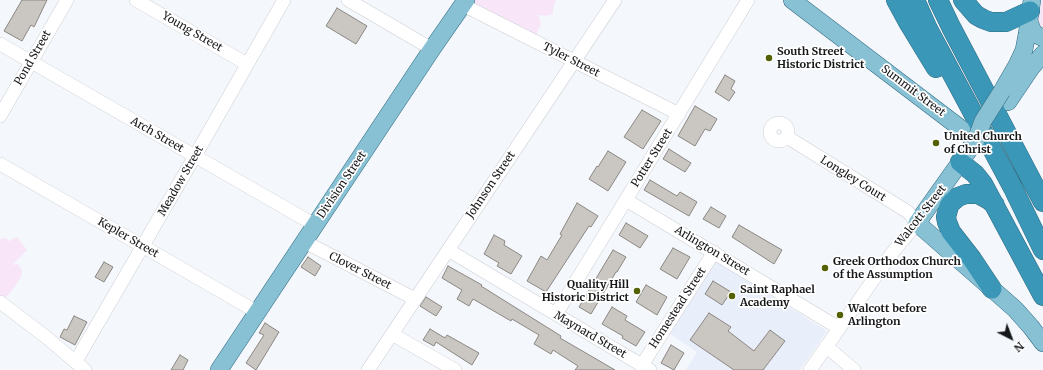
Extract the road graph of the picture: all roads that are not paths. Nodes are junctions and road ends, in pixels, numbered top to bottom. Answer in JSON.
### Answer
{"nodes":[{"id":1,"x":67,"y":0,"type":"edge"},
{"id":2,"x":136,"y":0,"type":"edge"},
{"id":3,"x":284,"y":0,"type":"edge"},
{"id":4,"x":348,"y":0,"type":"edge"},
{"id":5,"x":614,"y":0,"type":"edge"},
{"id":6,"x":748,"y":0,"type":"edge"},
{"id":7,"x":792,"y":0,"type":"edge"},
{"id":8,"x":896,"y":0,"type":"edge"},
{"id":9,"x":915,"y":0,"type":"edge"},
{"id":10,"x":938,"y":0,"type":"edge"},
{"id":11,"x":963,"y":0,"type":"edge"},
{"id":12,"x":464,"y":3,"type":"edge"},
{"id":13,"x":1030,"y":11,"type":"edge"},
{"id":14,"x":1043,"y":38,"type":"edge"},
{"id":15,"x":0,"y":44,"type":"edge"},
{"id":16,"x":432,"y":49,"type":"junction"},
{"id":17,"x":1043,"y":54,"type":"edge"},
{"id":18,"x":31,"y":62,"type":"junction"},
{"id":19,"x":574,"y":62,"type":"junction"},
{"id":20,"x":247,"y":64,"type":"junction"},
{"id":21,"x":1005,"y":96,"type":"junction"},
{"id":22,"x":968,"y":102,"type":"junction"},
{"id":23,"x":679,"y":114,"type":"junction"},
{"id":24,"x":0,"y":116,"type":"edge"},
{"id":25,"x":787,"y":137,"type":"dead end"},
{"id":26,"x":972,"y":138,"type":"junction"},
{"id":27,"x":195,"y":156,"type":"junction"},
{"id":28,"x":960,"y":162,"type":"junction"},
{"id":29,"x":0,"y":164,"type":"edge"},
{"id":30,"x":626,"y":200,"type":"junction"},
{"id":31,"x":1043,"y":202,"type":"edge"},
{"id":32,"x":995,"y":205,"type":"junction"},
{"id":33,"x":917,"y":223,"type":"junction"},
{"id":34,"x":315,"y":226,"type":"junction"},
{"id":35,"x":304,"y":242,"type":"junction"},
{"id":36,"x":143,"y":246,"type":"junction"},
{"id":37,"x":448,"y":250,"type":"junction"},
{"id":38,"x":1043,"y":250,"type":"edge"},
{"id":39,"x":714,"y":252,"type":"junction"},
{"id":40,"x":992,"y":289,"type":"junction"},
{"id":41,"x":1043,"y":296,"type":"edge"},
{"id":42,"x":416,"y":299,"type":"junction"},
{"id":43,"x":0,"y":302,"type":"edge"},
{"id":44,"x":1015,"y":309,"type":"junction"},
{"id":45,"x":257,"y":312,"type":"junction"},
{"id":46,"x":556,"y":314,"type":"junction"},
{"id":47,"x":1043,"y":323,"type":"edge"},
{"id":48,"x":839,"y":328,"type":"junction"},
{"id":49,"x":392,"y":334,"type":"junction"},
{"id":50,"x":1043,"y":344,"type":"edge"},
{"id":51,"x":826,"y":346,"type":"junction"},
{"id":52,"x":80,"y":366,"type":"edge"},
{"id":53,"x":646,"y":368,"type":"edge"},
{"id":54,"x":219,"y":370,"type":"edge"},
{"id":55,"x":368,"y":370,"type":"edge"},
{"id":56,"x":455,"y":370,"type":"edge"},
{"id":57,"x":810,"y":370,"type":"edge"},
{"id":58,"x":854,"y":370,"type":"edge"}],
"edges":[{"from":1,"to":18,"type":"street","name":"Pond Street"},
{"from":2,"to":20,"type":"street","name":"Young Street"},
{"from":3,"to":20,"type":"street","name":"Meadow Street"},
{"from":4,"to":16,"type":"street"},
{"from":5,"to":19,"type":"street","name":"Johnson Street"},
{"from":6,"to":23,"type":"street","name":"Potter Street"},
{"from":7,"to":26,"type":"main road","name":"Summit Street"},
{"from":8,"to":22,"type":"highway"},
{"from":9,"to":22,"type":"highway"},
{"from":10,"to":31,"type":"highway"},
{"from":11,"to":13,"type":"highway"},
{"from":12,"to":16,"type":"main road","name":"Division Street"},
{"from":12,"to":19,"type":"street","name":"Tyler Street"},
{"from":13,"to":14,"type":"main road"},
{"from":13,"to":21,"type":"main road"},
{"from":15,"to":18,"type":"street","name":"Arch Street"},
{"from":16,"to":34,"type":"main road","name":"Division Street"},
{"from":17,"to":21,"type":"main road","name":"Walcott Street"},
{"from":18,"to":24,"type":"street","name":"Pond Street"},
{"from":18,"to":27,"type":"street","name":"Arch Street"},
{"from":19,"to":23,"type":"street","name":"Tyler Street"},
{"from":19,"to":37,"type":"street","name":"Johnson Street"},
{"from":20,"to":27,"type":"street","name":"Meadow Street"},
{"from":21,"to":26,"type":"main road","name":"Walcott Street","bridge":true},
{"from":22,"to":38,"type":"highway"},
{"from":23,"to":30,"type":"street","name":"Potter Street"},
{"from":25,"to":33,"type":"street","name":"Longley Court"},
{"from":26,"to":28,"type":"main road","name":"Walcott Street"},
{"from":27,"to":34,"type":"street","name":"Arch Street"},
{"from":27,"to":36,"type":"street","name":"Meadow Street"},
{"from":28,"to":32,"type":"highway"},
{"from":28,"to":33,"type":"main road","name":"Walcott Street"},
{"from":29,"to":36,"type":"street","name":"Kepler Street"},
{"from":30,"to":39,"type":"street","name":"Arlington Street"},
{"from":30,"to":46,"type":"street","name":"Potter Street"},
{"from":32,"to":40,"type":"highway"},
{"from":32,"to":41,"type":"highway"},
{"from":33,"to":40,"type":"main road"},
{"from":33,"to":48,"type":"street","name":"Walcott Street"},
{"from":34,"to":35,"type":"main road","name":"Division Street"},
{"from":35,"to":42,"type":"street","name":"Clover Street"},
{"from":35,"to":45,"type":"main road","name":"Division Street"},
{"from":36,"to":45,"type":"street","name":"Kepler Street"},
{"from":36,"to":52,"type":"street","name":"Meadow Street"},
{"from":37,"to":42,"type":"street","name":"Johnson Street"},
{"from":37,"to":46,"type":"street","name":"Maynard Street"},
{"from":39,"to":48,"type":"street","name":"Arlington Street"},
{"from":39,"to":53,"type":"street","name":"Homestead Street"},
{"from":40,"to":44,"type":"main road"},
{"from":42,"to":49,"type":"street","name":"Johnson Street"},
{"from":43,"to":52,"type":"street"},
{"from":44,"to":47,"type":"main road"},
{"from":44,"to":50,"type":"main road"},
{"from":45,"to":54,"type":"main road","name":"Division Street"},
{"from":46,"to":53,"type":"street","name":"Maynard Street"},
{"from":48,"to":51,"type":"street","name":"Walcott Street"},
{"from":49,"to":55,"type":"street","name":"Johnson Street"},
{"from":49,"to":56,"type":"street"},
{"from":51,"to":57,"type":"street","name":"Walcott Street"},
{"from":51,"to":58,"type":"street"}]}
